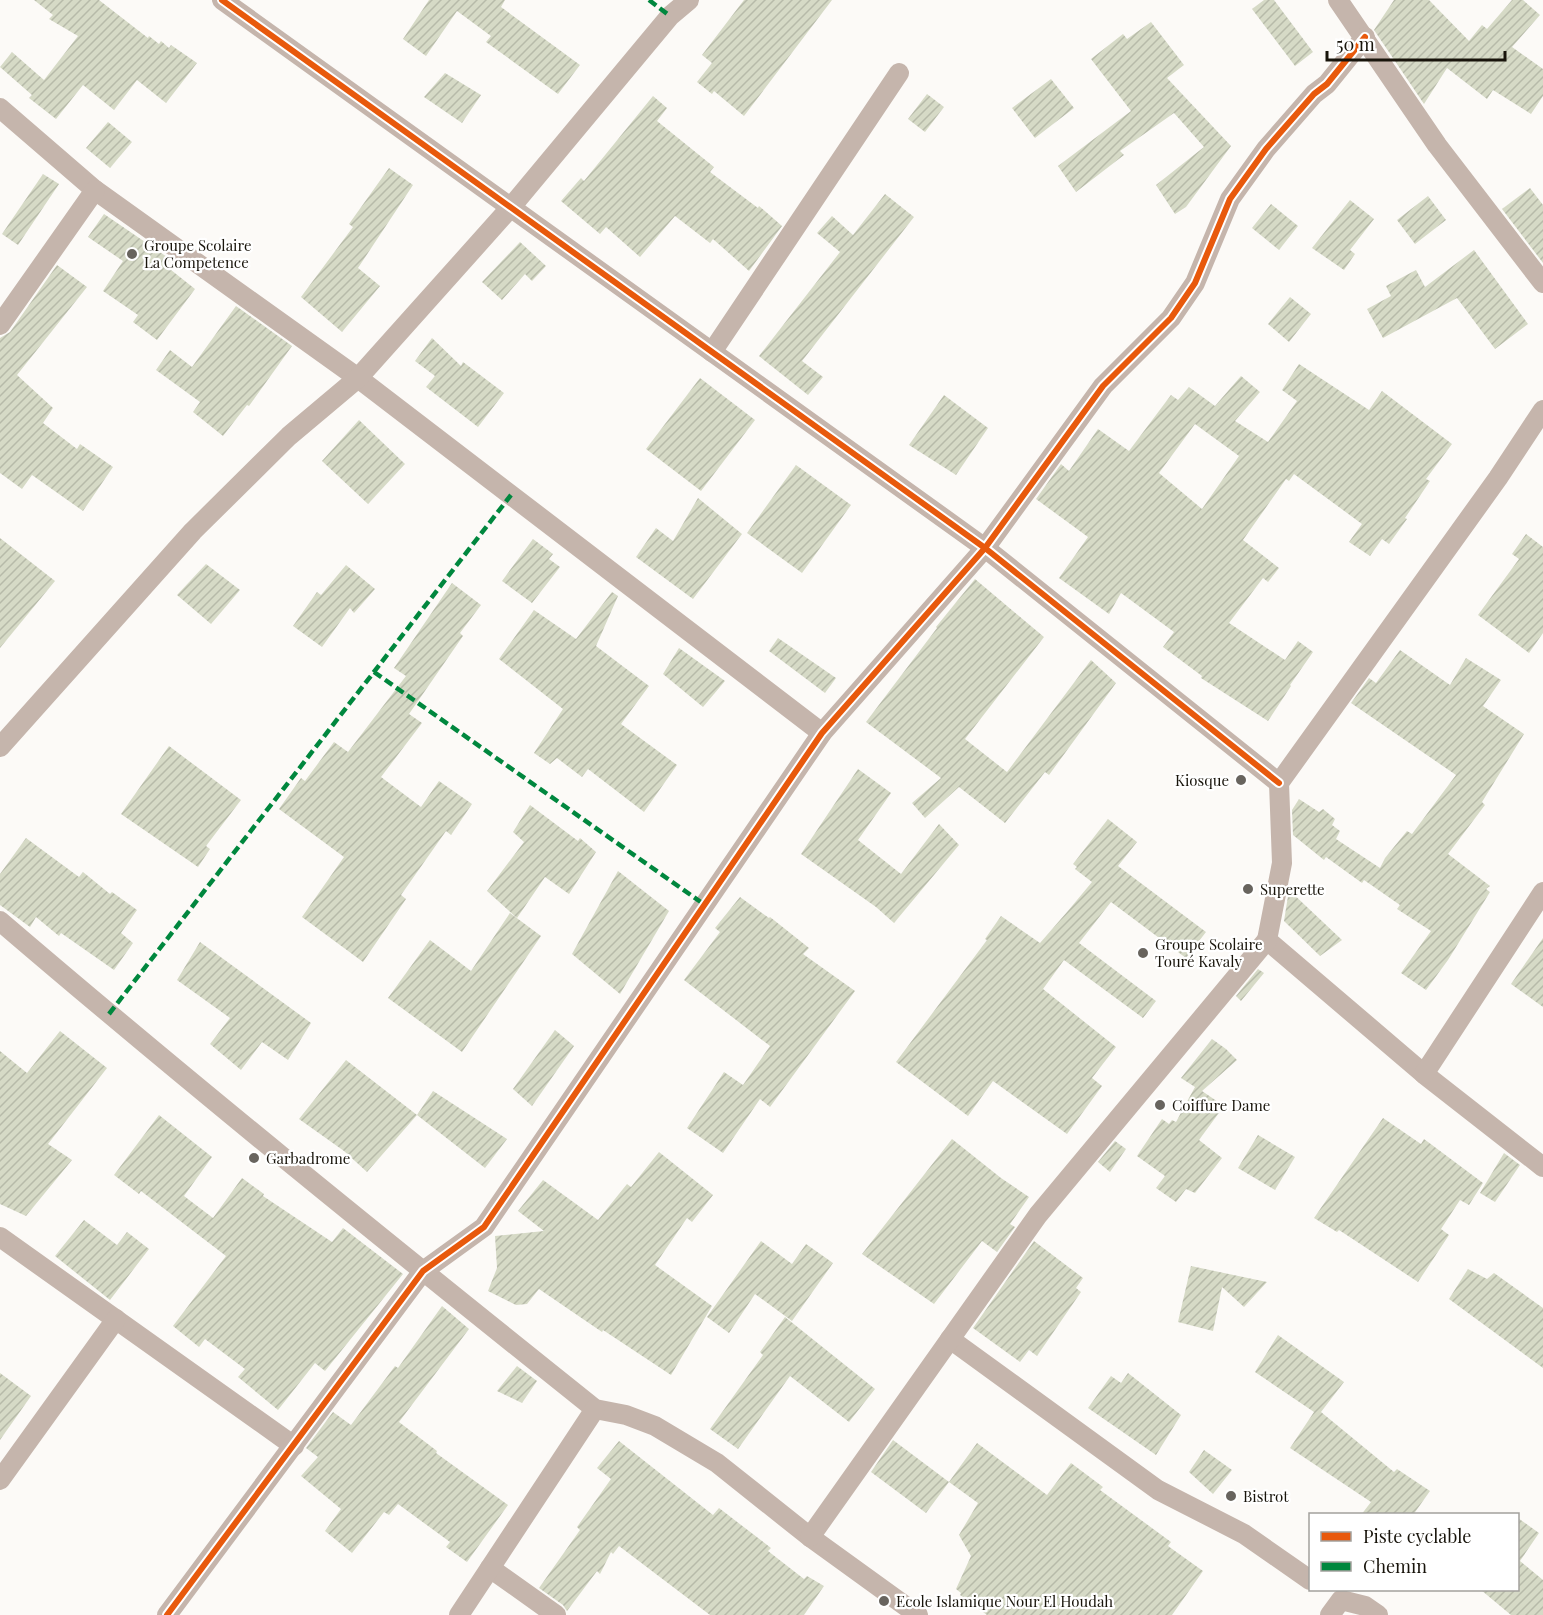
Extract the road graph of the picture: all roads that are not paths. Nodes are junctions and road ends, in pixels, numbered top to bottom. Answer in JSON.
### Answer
{"nodes":[{"id":1,"x":222,"y":0,"type":"edge"},
{"id":2,"x":689,"y":0,"type":"edge"},
{"id":3,"x":1338,"y":0,"type":"edge"},
{"id":4,"x":1365,"y":37,"type":"junction"},
{"id":5,"x":899,"y":73,"type":"dead end"},
{"id":6,"x":0,"y":108,"type":"edge"},
{"id":7,"x":94,"y":190,"type":"junction"},
{"id":8,"x":511,"y":207,"type":"junction"},
{"id":9,"x":1543,"y":283,"type":"edge"},
{"id":10,"x":0,"y":325,"type":"edge"},
{"id":11,"x":712,"y":352,"type":"junction"},
{"id":12,"x":358,"y":378,"type":"junction"},
{"id":13,"x":1542,"y":416,"type":"edge"},
{"id":14,"x":985,"y":548,"type":"junction"},
{"id":15,"x":822,"y":733,"type":"junction"},
{"id":16,"x":0,"y":747,"type":"edge"},
{"id":17,"x":1279,"y":783,"type":"junction"},
{"id":18,"x":1543,"y":892,"type":"edge"},
{"id":19,"x":0,"y":921,"type":"edge"},
{"id":20,"x":1267,"y":940,"type":"junction"},
{"id":21,"x":1424,"y":1074,"type":"junction"},
{"id":22,"x":1543,"y":1167,"type":"edge"},
{"id":23,"x":0,"y":1237,"type":"edge"},
{"id":24,"x":423,"y":1271,"type":"junction"},
{"id":25,"x":116,"y":1319,"type":"junction"},
{"id":26,"x":950,"y":1339,"type":"junction"},
{"id":27,"x":596,"y":1409,"type":"junction"},
{"id":28,"x":294,"y":1446,"type":"junction"},
{"id":29,"x":0,"y":1480,"type":"edge"},
{"id":30,"x":810,"y":1537,"type":"junction"},
{"id":31,"x":490,"y":1568,"type":"junction"},
{"id":32,"x":1309,"y":1579,"type":"edge"},
{"id":33,"x":1332,"y":1601,"type":"edge"},
{"id":34,"x":167,"y":1615,"type":"edge"},
{"id":35,"x":459,"y":1615,"type":"edge"},
{"id":36,"x":556,"y":1615,"type":"edge"},
{"id":37,"x":918,"y":1615,"type":"edge"},
{"id":38,"x":1378,"y":1615,"type":"edge"}],
"edges":[{"from":1,"to":8,"type":"street"},
{"from":2,"to":8,"type":"street"},
{"from":3,"to":4,"type":"street"},
{"from":4,"to":9,"type":"street"},
{"from":4,"to":14,"type":"street"},
{"from":5,"to":11,"type":"street"},
{"from":6,"to":7,"type":"street"},
{"from":7,"to":10,"type":"street"},
{"from":7,"to":12,"type":"street"},
{"from":8,"to":11,"type":"street"},
{"from":8,"to":12,"type":"street"},
{"from":11,"to":14,"type":"street"},
{"from":12,"to":15,"type":"street"},
{"from":12,"to":16,"type":"street"},
{"from":13,"to":17,"type":"street"},
{"from":14,"to":15,"type":"street"},
{"from":14,"to":17,"type":"street"},
{"from":15,"to":24,"type":"street"},
{"from":17,"to":20,"type":"street"},
{"from":18,"to":21,"type":"street"},
{"from":19,"to":24,"type":"street"},
{"from":20,"to":21,"type":"street"},
{"from":20,"to":26,"type":"street"},
{"from":21,"to":22,"type":"street"},
{"from":23,"to":25,"type":"street"},
{"from":24,"to":27,"type":"street"},
{"from":24,"to":28,"type":"street"},
{"from":25,"to":28,"type":"street"},
{"from":25,"to":29,"type":"street"},
{"from":26,"to":30,"type":"street"},
{"from":26,"to":32,"type":"street"},
{"from":27,"to":30,"type":"street"},
{"from":27,"to":31,"type":"street"},
{"from":28,"to":34,"type":"street"},
{"from":30,"to":37,"type":"street"},
{"from":31,"to":35,"type":"street"},
{"from":31,"to":36,"type":"street"},
{"from":33,"to":38,"type":"street"}]}
